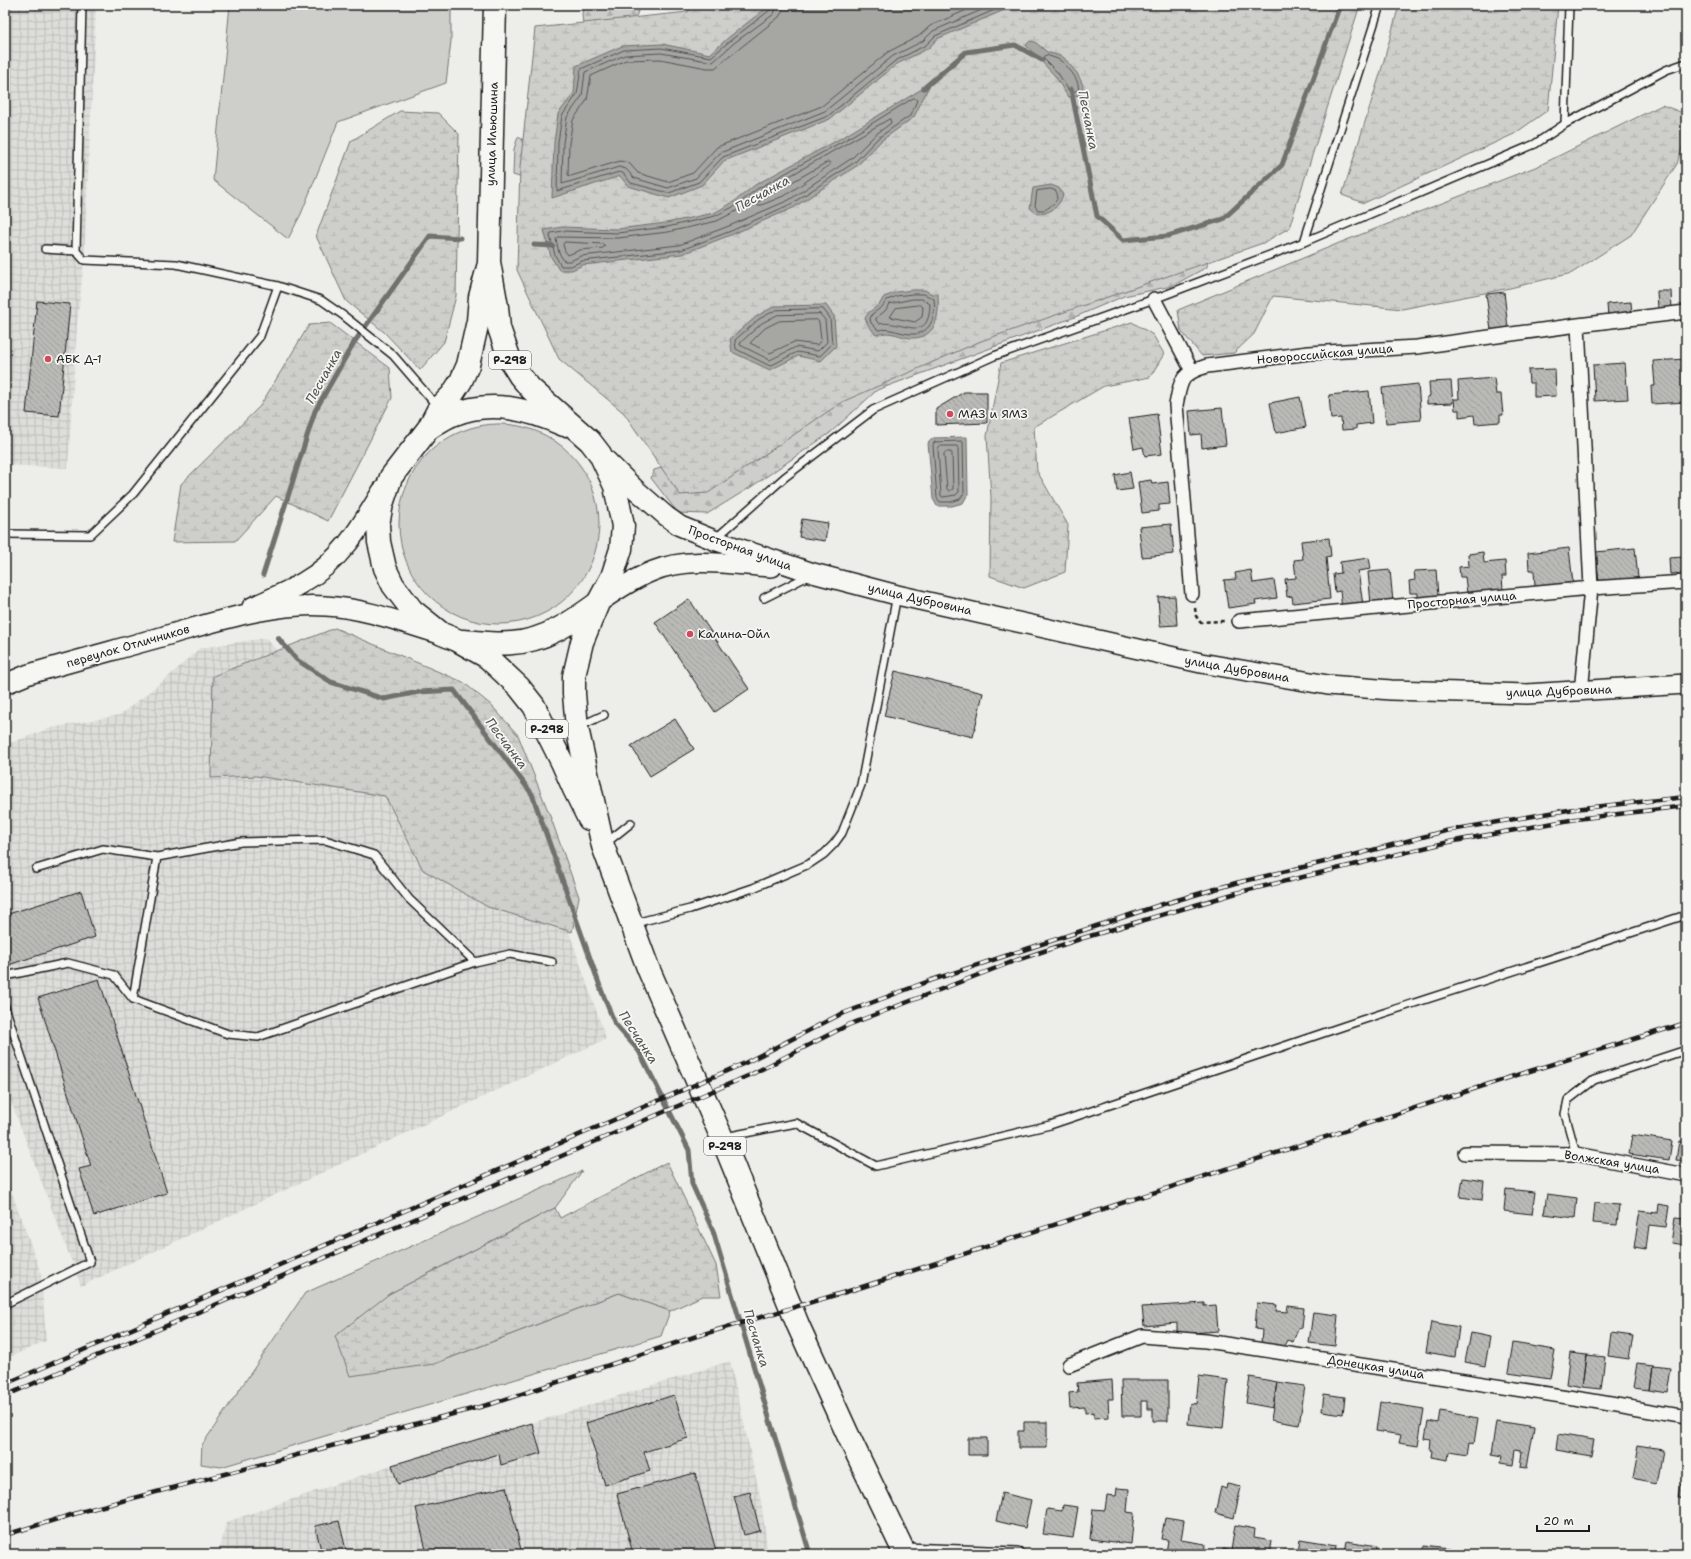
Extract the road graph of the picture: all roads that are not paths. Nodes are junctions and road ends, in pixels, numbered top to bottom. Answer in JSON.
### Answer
{"nodes":[{"id":1,"x":82,"y":5,"type":"edge"},
{"id":2,"x":495,"y":5,"type":"edge"},
{"id":3,"x":1380,"y":5,"type":"edge"},
{"id":4,"x":1568,"y":5,"type":"edge"},
{"id":5,"x":1686,"y":63,"type":"edge"},
{"id":6,"x":1565,"y":124,"type":"junction"},
{"id":7,"x":1304,"y":242,"type":"junction"},
{"id":8,"x":45,"y":249,"type":"dead end"},
{"id":9,"x":76,"y":251,"type":"junction"},
{"id":10,"x":489,"y":262,"type":"junction"},
{"id":11,"x":278,"y":286,"type":"junction"},
{"id":12,"x":1154,"y":298,"type":"junction"},
{"id":13,"x":1686,"y":312,"type":"edge"},
{"id":14,"x":1578,"y":325,"type":"junction"},
{"id":15,"x":1192,"y":371,"type":"junction"},
{"id":16,"x":439,"y":408,"type":"junction"},
{"id":17,"x":428,"y":429,"type":"junction"},
{"id":18,"x":580,"y":432,"type":"junction"},
{"id":19,"x":600,"y":454,"type":"junction"},
{"id":20,"x":391,"y":477,"type":"junction"},
{"id":21,"x":5,"y":534,"type":"edge"},
{"id":22,"x":714,"y":540,"type":"junction"},
{"id":23,"x":805,"y":571,"type":"junction"},
{"id":24,"x":1686,"y":582,"type":"edge"},
{"id":25,"x":1591,"y":588,"type":"junction"},
{"id":26,"x":1192,"y":594,"type":"road end"},
{"id":27,"x":897,"y":595,"type":"junction"},
{"id":28,"x":764,"y":598,"type":"dead end"},
{"id":29,"x":598,"y":603,"type":"junction"},
{"id":30,"x":227,"y":618,"type":"junction"},
{"id":31,"x":1239,"y":621,"type":"road end"},
{"id":32,"x":449,"y":637,"type":"junction"},
{"id":33,"x":29,"y":674,"type":"junction"},
{"id":34,"x":5,"y":676,"type":"edge"},
{"id":35,"x":5,"y":684,"type":"edge"},
{"id":36,"x":1686,"y":684,"type":"edge"},
{"id":37,"x":1580,"y":692,"type":"junction"},
{"id":38,"x":604,"y":715,"type":"dead end"},
{"id":39,"x":577,"y":728,"type":"junction"},
{"id":40,"x":631,"y":822,"type":"dead end"},
{"id":41,"x":603,"y":846,"type":"junction"},
{"id":42,"x":157,"y":857,"type":"junction"},
{"id":43,"x":36,"y":869,"type":"dead end"},
{"id":44,"x":1686,"y":915,"type":"edge"},
{"id":45,"x":631,"y":924,"type":"junction"},
{"id":46,"x":475,"y":962,"type":"junction"},
{"id":47,"x":552,"y":962,"type":"dead end"},
{"id":48,"x":5,"y":976,"type":"edge"},
{"id":49,"x":133,"y":999,"type":"junction"},
{"id":50,"x":5,"y":1007,"type":"edge"},
{"id":51,"x":1686,"y":1050,"type":"edge"},
{"id":52,"x":722,"y":1138,"type":"junction"},
{"id":53,"x":1465,"y":1153,"type":"dead end"},
{"id":54,"x":1576,"y":1154,"type":"junction"},
{"id":55,"x":1686,"y":1175,"type":"edge"},
{"id":56,"x":5,"y":1304,"type":"edge"},
{"id":57,"x":1070,"y":1365,"type":"dead end"},
{"id":58,"x":1686,"y":1417,"type":"edge"},
{"id":59,"x":904,"y":1552,"type":"edge"},
{"id":60,"x":1017,"y":1554,"type":"edge"}],
"edges":[{"from":1,"to":9,"type":"lane"},
{"from":2,"to":10,"type":"highway","name":"улица Ильюшина","number":"Р-298"},
{"from":3,"to":7,"type":"lane"},
{"from":4,"to":6,"type":"lane"},
{"from":5,"to":6,"type":"lane"},
{"from":6,"to":7,"type":"lane"},
{"from":7,"to":12,"type":"lane"},
{"from":8,"to":9,"type":"lane"},
{"from":9,"to":11,"type":"lane"},
{"from":10,"to":16,"type":"highway","number":"Р-298"},
{"from":10,"to":18,"type":"highway","number":"Р-298"},
{"from":11,"to":16,"type":"lane"},
{"from":11,"to":21,"type":"lane"},
{"from":12,"to":15,"type":"street"},
{"from":12,"to":22,"type":"lane"},
{"from":13,"to":14,"type":"street","name":"Новороссийская улица"},
{"from":14,"to":15,"type":"street","name":"Новороссийская улица"},
{"from":14,"to":25,"type":"street"},
{"from":15,"to":26,"type":"street"},
{"from":16,"to":17,"type":"highway","number":"Р-298"},
{"from":17,"to":18,"type":"highway","number":"Р-298"},
{"from":17,"to":20,"type":"highway","number":"Р-298"},
{"from":18,"to":19,"type":"highway","number":"Р-298"},
{"from":19,"to":22,"type":"main road","name":"Просторная улица"},
{"from":19,"to":29,"type":"highway","number":"Р-298"},
{"from":20,"to":30,"type":"main road"},
{"from":20,"to":32,"type":"highway","number":"Р-298"},
{"from":22,"to":23,"type":"main road","name":"Просторная улица"},
{"from":23,"to":27,"type":"main road","name":"улица Дубровина"},
{"from":23,"to":28,"type":"lane"},
{"from":23,"to":29,"type":"main road","name":"Просторная улица"},
{"from":24,"to":25,"type":"street","name":"Просторная улица"},
{"from":25,"to":31,"type":"street","name":"Просторная улица"},
{"from":25,"to":37,"type":"street"},
{"from":27,"to":37,"type":"main road","name":"улица Дубровина"},
{"from":27,"to":45,"type":"lane"},
{"from":29,"to":32,"type":"highway","number":"Р-298"},
{"from":29,"to":39,"type":"highway","number":"Р-298"},
{"from":30,"to":32,"type":"main road"},
{"from":30,"to":33,"type":"main road","name":"переулок Отличников"},
{"from":32,"to":41,"type":"highway","number":"Р-298"},
{"from":33,"to":34,"type":"main road","name":"переулок Отличников"},
{"from":33,"to":35,"type":"main road","name":"переулок Отличников"},
{"from":36,"to":37,"type":"main road","name":"улица Дубровина"},
{"from":38,"to":39,"type":"lane"},
{"from":39,"to":41,"type":"highway","number":"Р-298"},
{"from":40,"to":41,"type":"lane"},
{"from":41,"to":45,"type":"highway","number":"Р-298"},
{"from":42,"to":43,"type":"lane"},
{"from":42,"to":46,"type":"lane"},
{"from":42,"to":49,"type":"lane"},
{"from":44,"to":52,"type":"lane"},
{"from":45,"to":52,"type":"highway","number":"Р-298"},
{"from":46,"to":47,"type":"lane"},
{"from":46,"to":49,"type":"lane"},
{"from":48,"to":49,"type":"lane"},
{"from":50,"to":56,"type":"lane"},
{"from":51,"to":54,"type":"lane"},
{"from":52,"to":59,"type":"highway","number":"Р-298"},
{"from":53,"to":54,"type":"street","name":"Волжская улица"},
{"from":54,"to":55,"type":"street","name":"Волжская улица"},
{"from":57,"to":58,"type":"street","name":"Донецкая улица"},
{"from":59,"to":60,"type":"street"}]}
